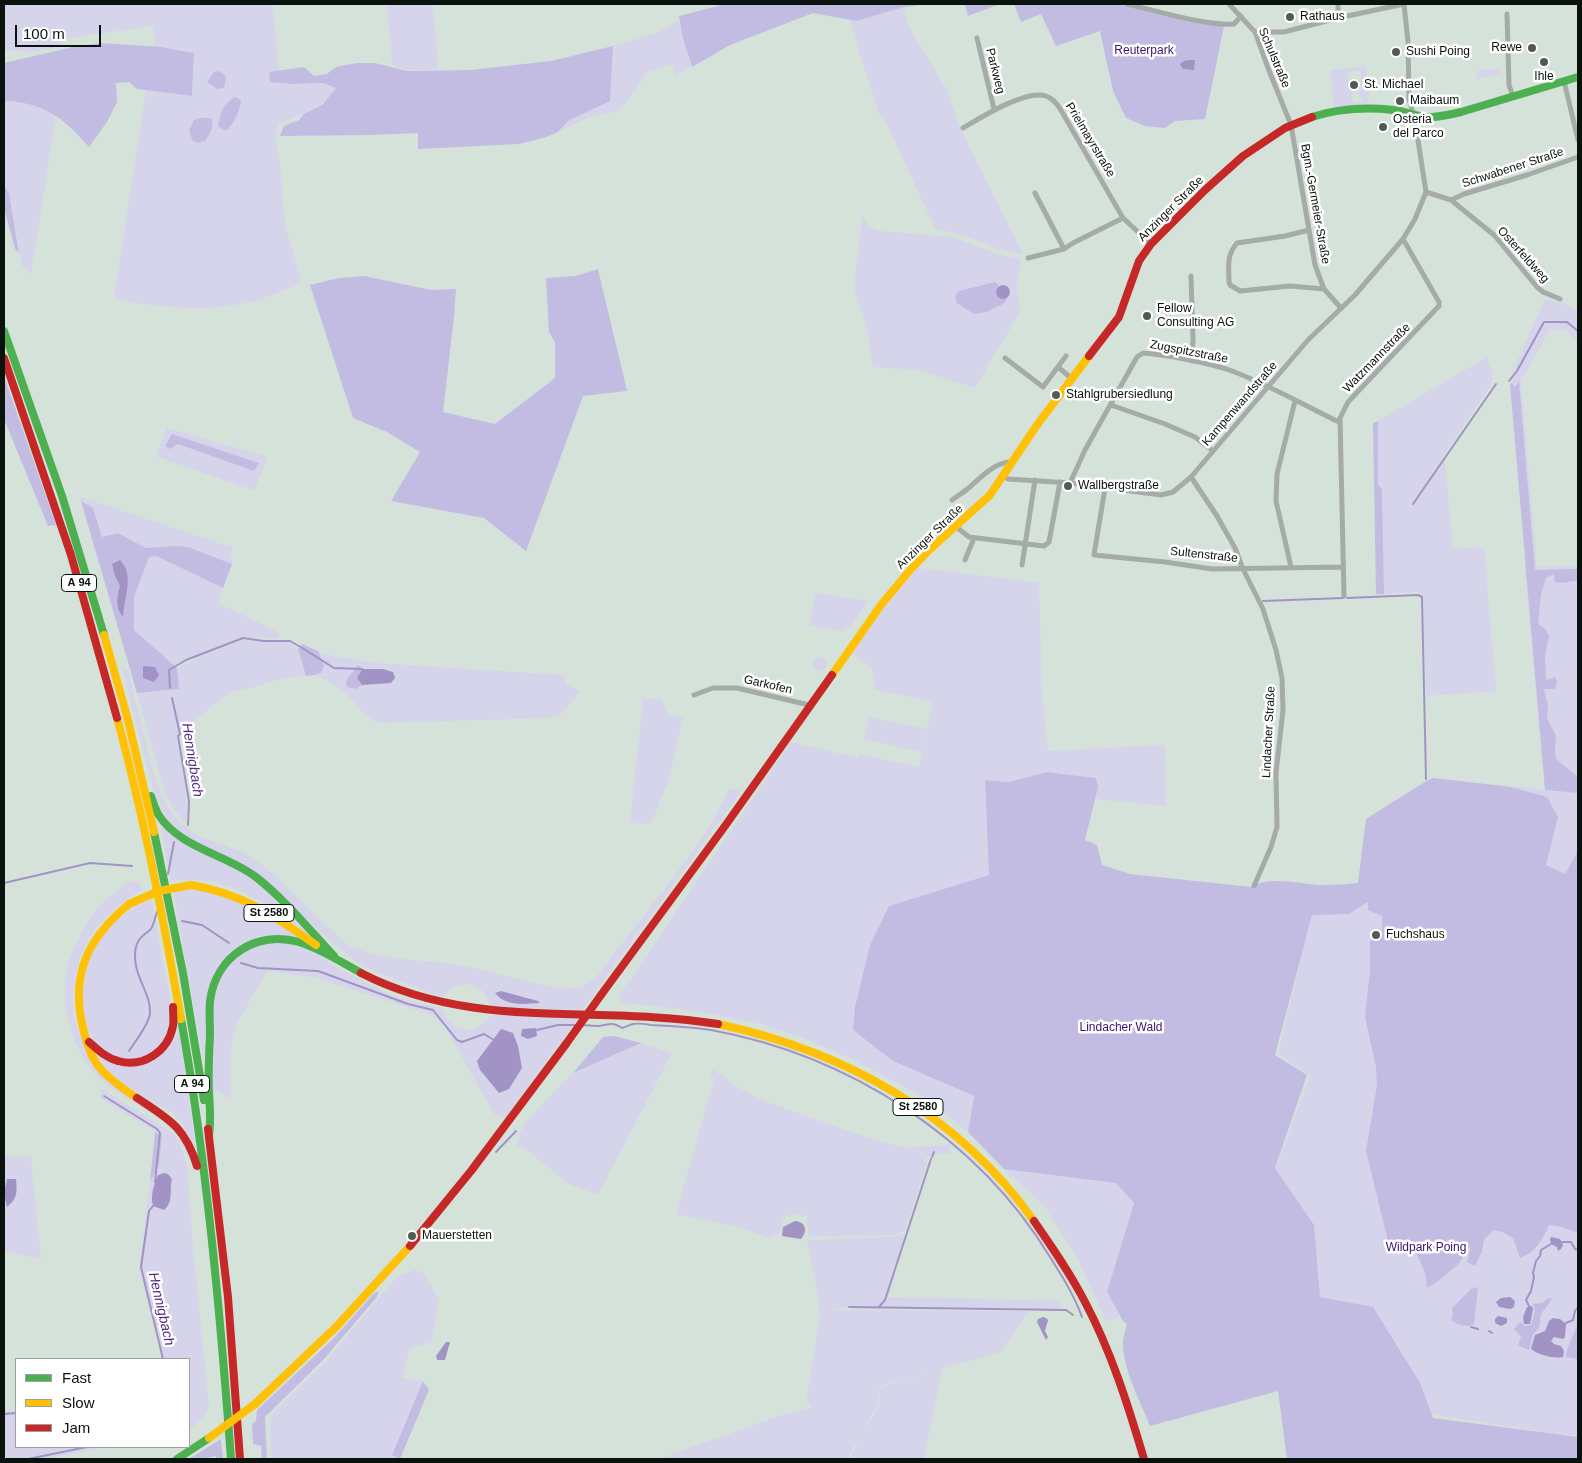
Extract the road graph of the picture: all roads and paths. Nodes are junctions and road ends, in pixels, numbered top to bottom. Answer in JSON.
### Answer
{"nodes":[{"id":1,"x":1127,"y":4,"type":"edge"},
{"id":2,"x":1229,"y":4,"type":"edge"},
{"id":3,"x":1338,"y":4,"type":"edge"},
{"id":4,"x":1404,"y":4,"type":"edge"},
{"id":5,"x":1507,"y":14,"type":"dead end"},
{"id":6,"x":1241,"y":16,"type":"junction"},
{"id":7,"x":1338,"y":18,"type":"junction"},
{"id":8,"x":1255,"y":32,"type":"junction"},
{"id":9,"x":977,"y":38,"type":"dead end"},
{"id":10,"x":1578,"y":76,"type":"edge"},
{"id":11,"x":1564,"y":81,"type":"junction"},
{"id":12,"x":1512,"y":96,"type":"junction"},
{"id":13,"x":994,"y":109,"type":"junction"},
{"id":14,"x":1412,"y":114,"type":"junction"},
{"id":15,"x":1291,"y":125,"type":"junction"},
{"id":16,"x":963,"y":128,"type":"dead end"},
{"id":17,"x":1578,"y":140,"type":"edge"},
{"id":18,"x":1578,"y":156,"type":"edge"},
{"id":19,"x":1426,"y":192,"type":"junction"},
{"id":20,"x":1035,"y":193,"type":"dead end"},
{"id":21,"x":1451,"y":200,"type":"junction"},
{"id":22,"x":1124,"y":218,"type":"junction"},
{"id":23,"x":1309,"y":230,"type":"junction"},
{"id":24,"x":1403,"y":239,"type":"junction"},
{"id":25,"x":1150,"y":244,"type":"junction"},
{"id":26,"x":1064,"y":249,"type":"junction"},
{"id":27,"x":1028,"y":258,"type":"dead end"},
{"id":28,"x":1191,"y":276,"type":"dead end"},
{"id":29,"x":1324,"y":290,"type":"junction"},
{"id":30,"x":1560,"y":299,"type":"dead end"},
{"id":31,"x":1341,"y":308,"type":"junction"},
{"id":32,"x":4,"y":331,"type":"edge"},
{"id":33,"x":1066,"y":356,"type":"dead end"},
{"id":34,"x":4,"y":358,"type":"edge"},
{"id":35,"x":1005,"y":358,"type":"dead end"},
{"id":36,"x":1192,"y":361,"type":"junction"},
{"id":37,"x":1058,"y":367,"type":"junction"},
{"id":38,"x":1072,"y":378,"type":"junction"},
{"id":39,"x":1268,"y":387,"type":"junction"},
{"id":40,"x":1295,"y":401,"type":"junction"},
{"id":41,"x":1111,"y":404,"type":"junction"},
{"id":42,"x":1339,"y":422,"type":"junction"},
{"id":43,"x":1212,"y":451,"type":"junction"},
{"id":44,"x":1011,"y":462,"type":"junction"},
{"id":45,"x":1002,"y":475,"type":"junction"},
{"id":46,"x":1191,"y":477,"type":"junction"},
{"id":47,"x":1035,"y":480,"type":"junction"},
{"id":48,"x":1060,"y":482,"type":"junction"},
{"id":49,"x":1070,"y":483,"type":"junction"},
{"id":50,"x":1105,"y":488,"type":"junction"},
{"id":51,"x":952,"y":500,"type":"dead end"},
{"id":52,"x":955,"y":526,"type":"junction"},
{"id":53,"x":974,"y":538,"type":"junction"},
{"id":54,"x":1025,"y":543,"type":"junction"},
{"id":55,"x":965,"y":560,"type":"dead end"},
{"id":56,"x":1022,"y":565,"type":"dead end"},
{"id":57,"x":1290,"y":567,"type":"junction"},
{"id":58,"x":1343,"y":567,"type":"junction"},
{"id":59,"x":1243,"y":569,"type":"junction"},
{"id":60,"x":1344,"y":596,"type":"dead end"},
{"id":61,"x":694,"y":695,"type":"dead end"},
{"id":62,"x":809,"y":705,"type":"junction"},
{"id":63,"x":140,"y":772,"type":"junction"},
{"id":64,"x":1254,"y":886,"type":"dead end"},
{"id":65,"x":338,"y":960,"type":"junction"},
{"id":66,"x":174,"y":978,"type":"junction"},
{"id":67,"x":85,"y":1037,"type":"junction"},
{"id":68,"x":209,"y":1135,"type":"junction"},
{"id":69,"x":206,"y":1190,"type":"junction"},
{"id":70,"x":177,"y":1459,"type":"edge"},
{"id":71,"x":231,"y":1459,"type":"edge"},
{"id":72,"x":240,"y":1459,"type":"edge"},
{"id":73,"x":1144,"y":1459,"type":"edge"}],
"edges":[{"from":1,"to":6,"type":"street"},
{"from":2,"to":6,"type":"street","name":"Schulstraße"},
{"from":3,"to":7,"type":"street"},
{"from":4,"to":7,"type":"street"},
{"from":4,"to":14,"type":"street"},
{"from":5,"to":12,"type":"street"},
{"from":6,"to":8,"type":"street","name":"Schulstraße"},
{"from":7,"to":8,"type":"street"},
{"from":8,"to":15,"type":"street","name":"Schulstraße"},
{"from":9,"to":13,"type":"street","name":"Parkweg"},
{"from":10,"to":11,"type":"main road","name":"Anzinger Straße"},
{"from":11,"to":12,"type":"main road","name":"Anzinger Straße"},
{"from":11,"to":17,"type":"street"},
{"from":12,"to":14,"type":"main road","name":"Anzinger Straße"},
{"from":13,"to":16,"type":"street","name":"Prielmayrstraße"},
{"from":13,"to":22,"type":"street","name":"Prielmayrstraße"},
{"from":14,"to":15,"type":"main road","name":"Anzinger Straße"},
{"from":14,"to":19,"type":"street"},
{"from":15,"to":23,"type":"street","name":"Bgm.-Germeier-Straße"},
{"from":15,"to":25,"type":"main road","name":"Anzinger Straße"},
{"from":18,"to":21,"type":"street","name":"Schwabener Straße"},
{"from":19,"to":21,"type":"street","name":"Schwabener Straße"},
{"from":19,"to":24,"type":"street","name":"Kampenwandstraße"},
{"from":20,"to":26,"type":"street"},
{"from":21,"to":30,"type":"street","name":"Osterfeldweg"},
{"from":22,"to":25,"type":"street","name":"Prielmayrstraße"},
{"from":22,"to":26,"type":"street"},
{"from":23,"to":29,"type":"street","name":"Bgm.-Germeier-Straße"},
{"from":23,"to":29,"type":"street"},
{"from":24,"to":31,"type":"street","name":"Kampenwandstraße"},
{"from":24,"to":42,"type":"street","name":"Watzmannstraße"},
{"from":25,"to":38,"type":"main road","name":"Anzinger Straße"},
{"from":26,"to":27,"type":"street"},
{"from":28,"to":36,"type":"street"},
{"from":29,"to":31,"type":"street","name":"Bgm.-Germeier-Straße"},
{"from":31,"to":39,"type":"street","name":"Kampenwandstraße"},
{"from":32,"to":63,"type":"main road","number":"A 94"},
{"from":33,"to":37,"type":"street"},
{"from":34,"to":66,"type":"main road","number":"A 94"},
{"from":35,"to":37,"type":"street"},
{"from":36,"to":39,"type":"street","name":"Zugspitzstraße"},
{"from":36,"to":41,"type":"street","name":"Zugspitzstraße"},
{"from":37,"to":38,"type":"street"},
{"from":38,"to":44,"type":"main road","name":"Anzinger Straße"},
{"from":39,"to":40,"type":"street","name":"Zugspitzstraße"},
{"from":39,"to":43,"type":"street","name":"Kampenwandstraße"},
{"from":40,"to":42,"type":"street","name":"Zugspitzstraße"},
{"from":40,"to":57,"type":"street"},
{"from":41,"to":43,"type":"street"},
{"from":41,"to":49,"type":"street","name":"Zugspitzstraße"},
{"from":42,"to":58,"type":"street","name":"Watzmannstraße"},
{"from":43,"to":46,"type":"street","name":"Kampenwandstraße"},
{"from":44,"to":45,"type":"main road","name":"Anzinger Straße"},
{"from":44,"to":51,"type":"street","name":"Anzinger Straße"},
{"from":45,"to":47,"type":"street","name":"Kampenwandstraße"},
{"from":45,"to":52,"type":"main road","name":"Anzinger Straße"},
{"from":46,"to":50,"type":"street","name":"Kampenwandstraße"},
{"from":46,"to":59,"type":"street","name":"Lindacher Straße"},
{"from":47,"to":48,"type":"street","name":"Kampenwandstraße"},
{"from":47,"to":54,"type":"street"},
{"from":48,"to":49,"type":"street","name":"Kampenwandstraße"},
{"from":48,"to":54,"type":"street"},
{"from":49,"to":50,"type":"street","name":"Kampenwandstraße"},
{"from":50,"to":59,"type":"street","name":"Sultenstraße"},
{"from":52,"to":53,"type":"street"},
{"from":52,"to":62,"type":"main road","name":"Anzinger Straße"},
{"from":53,"to":54,"type":"street"},
{"from":53,"to":55,"type":"street"},
{"from":54,"to":56,"type":"street"},
{"from":57,"to":58,"type":"street","name":"Sultenstraße"},
{"from":57,"to":59,"type":"street","name":"Sultenstraße"},
{"from":58,"to":60,"type":"street","name":"Watzmannstraße"},
{"from":59,"to":64,"type":"street","name":"Lindacher Straße"},
{"from":61,"to":62,"type":"street","name":"Garkofen"},
{"from":62,"to":70,"type":"main road","name":"Anzinger Straße","bridge":true},
{"from":63,"to":65,"type":"main road"},
{"from":63,"to":68,"type":"main road","number":"A 94"},
{"from":65,"to":67,"type":"main road","number":"St 2580","bridge":true},
{"from":65,"to":68,"type":"main road"},
{"from":65,"to":73,"type":"main road","number":"St 2580"},
{"from":66,"to":67,"type":"main road"},
{"from":66,"to":69,"type":"main road","number":"A 94"},
{"from":67,"to":69,"type":"main road"},
{"from":68,"to":72,"type":"main road","number":"A 94"},
{"from":69,"to":71,"type":"main road","number":"A 94"}]}
